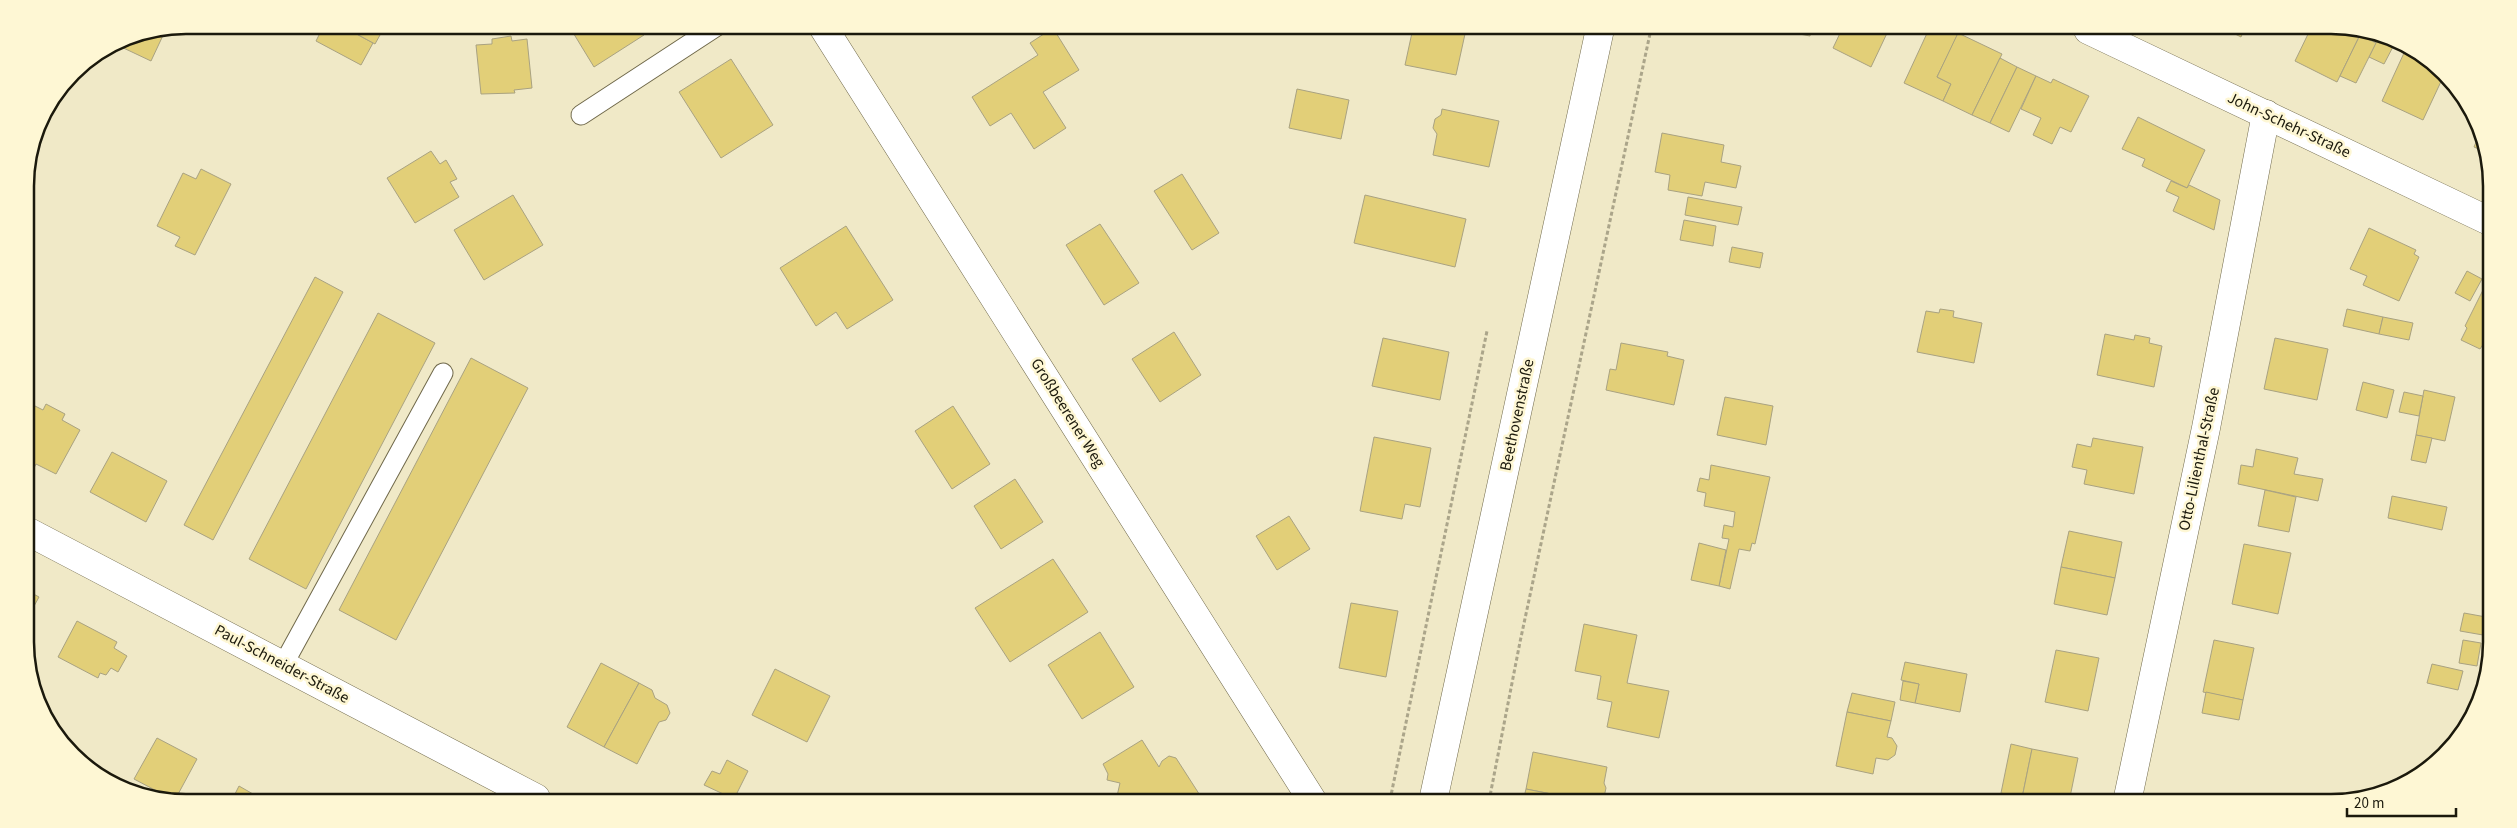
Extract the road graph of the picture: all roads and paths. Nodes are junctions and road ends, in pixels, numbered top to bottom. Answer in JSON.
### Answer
{"nodes":[{"id":1,"x":706,"y":34,"type":"edge"},
{"id":2,"x":828,"y":34,"type":"edge"},
{"id":3,"x":1599,"y":34,"type":"edge"},
{"id":4,"x":1650,"y":34,"type":"edge"},
{"id":5,"x":2096,"y":34,"type":"edge"},
{"id":6,"x":2266,"y":114,"type":"junction"},
{"id":7,"x":581,"y":115,"type":"dead end"},
{"id":8,"x":2483,"y":217,"type":"edge"},
{"id":9,"x":1487,"y":331,"type":"dead end"},
{"id":10,"x":443,"y":373,"type":"dead end"},
{"id":11,"x":34,"y":535,"type":"edge"},
{"id":12,"x":282,"y":664,"type":"junction"},
{"id":13,"x":528,"y":794,"type":"edge"},
{"id":14,"x":1308,"y":794,"type":"edge"},
{"id":15,"x":1391,"y":794,"type":"edge"},
{"id":16,"x":1434,"y":794,"type":"edge"},
{"id":17,"x":1490,"y":794,"type":"edge"},
{"id":18,"x":2129,"y":794,"type":"edge"}],
"edges":[{"from":1,"to":7,"type":"lane"},
{"from":2,"to":14,"type":"street","name":"Großbeerener Weg"},
{"from":3,"to":16,"type":"street","name":"Beethovenstraße"},
{"from":4,"to":17,"type":"path"},
{"from":5,"to":6,"type":"street","name":"John-Schehr-Straße"},
{"from":6,"to":8,"type":"street","name":"John-Schehr-Straße"},
{"from":6,"to":18,"type":"street","name":"Otto-Lilienthal-Straße"},
{"from":9,"to":15,"type":"path"},
{"from":10,"to":12,"type":"lane"},
{"from":11,"to":12,"type":"street","name":"Paul-Schneider-Straße"},
{"from":12,"to":13,"type":"street","name":"Paul-Schneider-Straße"}]}
